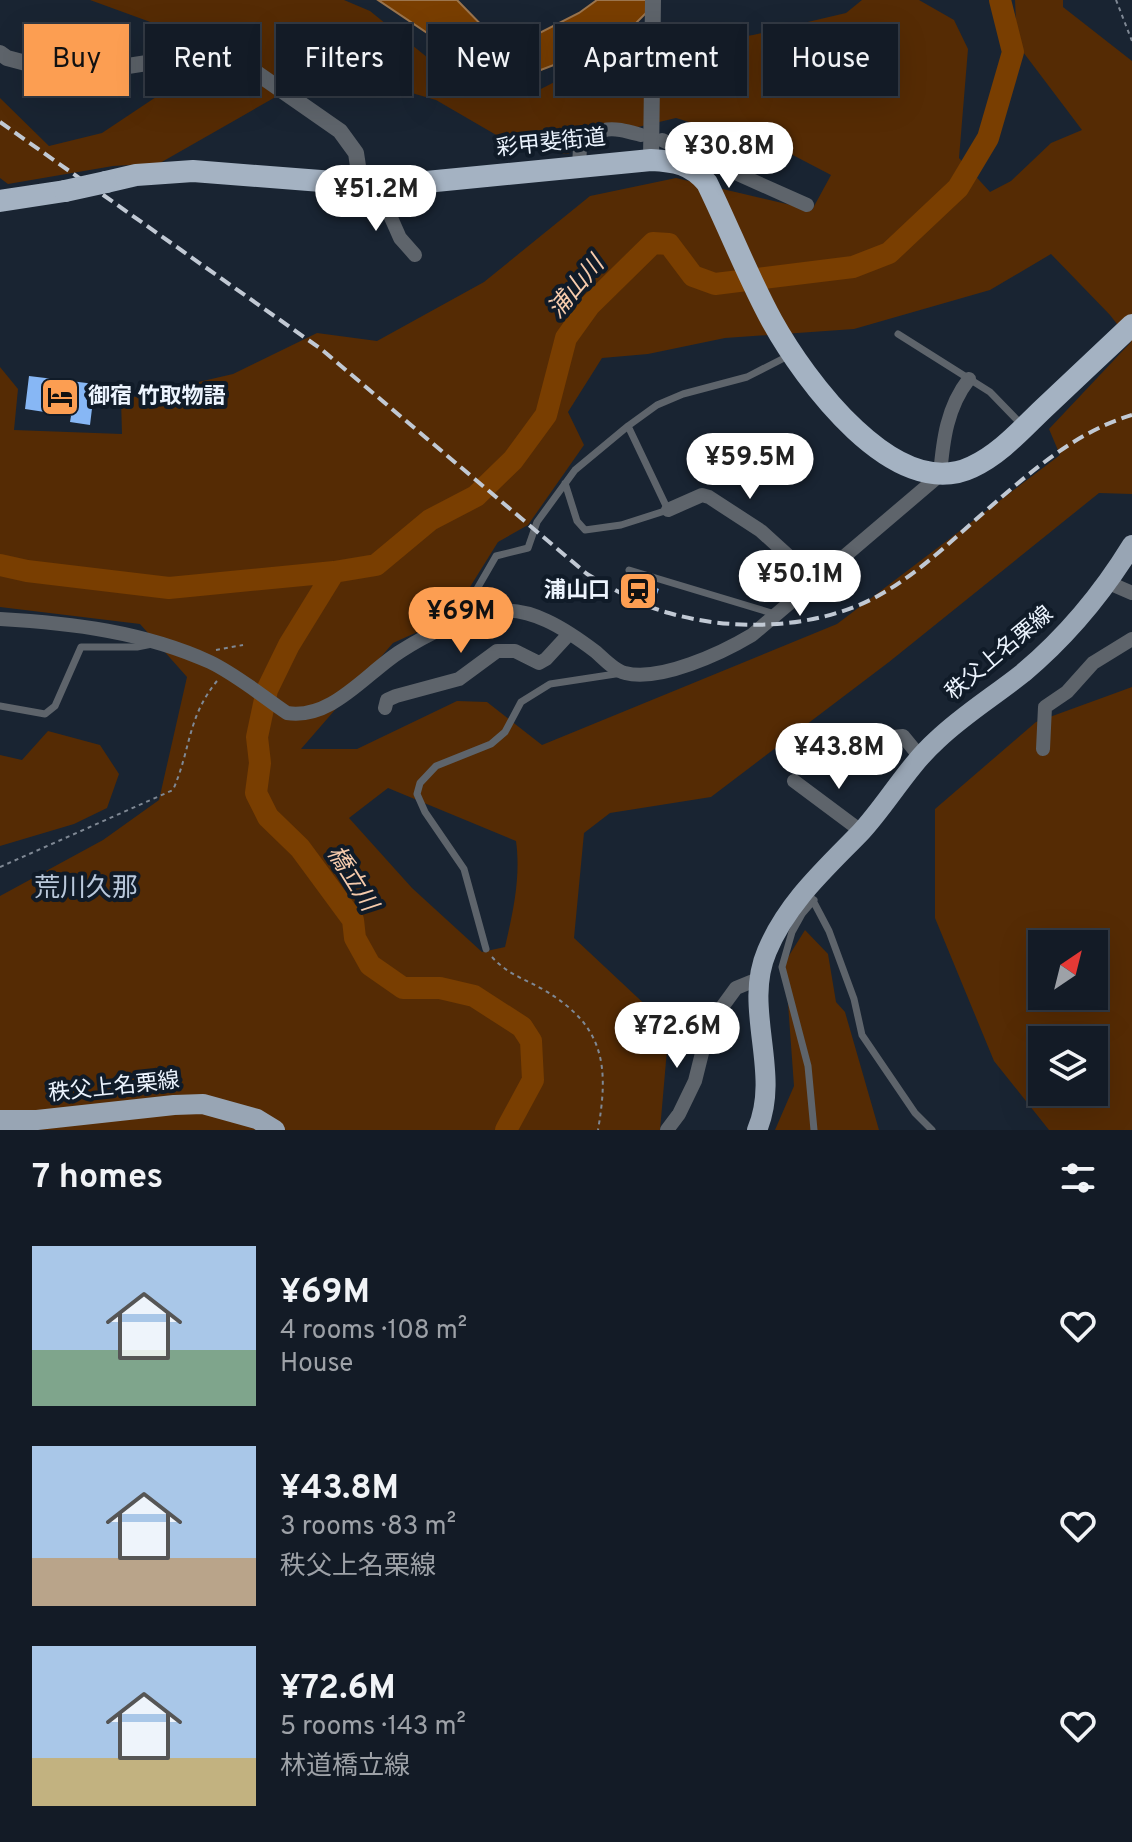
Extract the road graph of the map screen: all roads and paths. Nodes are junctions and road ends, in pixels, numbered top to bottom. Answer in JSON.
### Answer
{"nodes":[{"id":1,"x":653,"y":0,"type":"edge"},
{"id":2,"x":1116,"y":0,"type":"edge"},
{"id":3,"x":1132,"y":41,"type":"edge"},
{"id":4,"x":0,"y":53,"type":"edge"},
{"id":5,"x":641,"y":135,"type":"dead end"},
{"id":6,"x":657,"y":150,"type":"junction"},
{"id":7,"x":579,"y":167,"type":"junction"},
{"id":8,"x":369,"y":186,"type":"junction"},
{"id":9,"x":0,"y":201,"type":"edge"},
{"id":10,"x":807,"y":205,"type":"dead end"},
{"id":11,"x":415,"y":255,"type":"dead end"},
{"id":12,"x":1132,"y":325,"type":"edge"},
{"id":13,"x":898,"y":334,"type":"dead end"},
{"id":14,"x":792,"y":354,"type":"junction"},
{"id":15,"x":969,"y":379,"type":"junction"},
{"id":16,"x":628,"y":426,"type":"junction"},
{"id":17,"x":1024,"y":427,"type":"junction"},
{"id":18,"x":940,"y":475,"type":"junction"},
{"id":19,"x":565,"y":483,"type":"junction"},
{"id":20,"x":668,"y":510,"type":"junction"},
{"id":21,"x":1132,"y":545,"type":"edge"},
{"id":22,"x":629,"y":570,"type":"dead end"},
{"id":23,"x":820,"y":577,"type":"junction"},
{"id":24,"x":1109,"y":583,"type":"junction"},
{"id":25,"x":1132,"y":593,"type":"edge"},
{"id":26,"x":775,"y":614,"type":"junction"},
{"id":27,"x":0,"y":619,"type":"edge"},
{"id":28,"x":459,"y":620,"type":"junction"},
{"id":29,"x":569,"y":634,"type":"junction"},
{"id":30,"x":1132,"y":639,"type":"edge"},
{"id":31,"x":158,"y":643,"type":"junction"},
{"id":32,"x":623,"y":673,"type":"junction"},
{"id":33,"x":230,"y":674,"type":"junction"},
{"id":34,"x":0,"y":706,"type":"edge"},
{"id":35,"x":385,"y":708,"type":"dead end"},
{"id":36,"x":833,"y":743,"type":"dead end"},
{"id":37,"x":1043,"y":749,"type":"dead end"},
{"id":38,"x":921,"y":758,"type":"junction"},
{"id":39,"x":794,"y":781,"type":"dead end"},
{"id":40,"x":861,"y":831,"type":"junction"},
{"id":41,"x":0,"y":867,"type":"edge"},
{"id":42,"x":810,"y":894,"type":"junction"},
{"id":43,"x":486,"y":949,"type":"joint"},
{"id":44,"x":758,"y":979,"type":"junction"},
{"id":45,"x":0,"y":1120,"type":"edge"},
{"id":46,"x":275,"y":1130,"type":"edge"},
{"id":47,"x":598,"y":1130,"type":"edge"},
{"id":48,"x":667,"y":1130,"type":"edge"},
{"id":49,"x":757,"y":1130,"type":"edge"},
{"id":50,"x":814,"y":1130,"type":"edge"},
{"id":51,"x":932,"y":1130,"type":"edge"}],
"edges":[{"from":1,"to":6,"type":"street"},
{"from":2,"to":3,"type":"path"},
{"from":4,"to":8,"type":"street"},
{"from":5,"to":7,"type":"street"},
{"from":6,"to":7,"type":"highway","name":"彩甲斐街道"},
{"from":6,"to":10,"type":"street"},
{"from":6,"to":14,"type":"highway","name":"彩甲斐街道"},
{"from":7,"to":8,"type":"highway","name":"彩甲斐街道"},
{"from":8,"to":9,"type":"highway","name":"彩甲斐街道","bridge":true},
{"from":8,"to":11,"type":"street"},
{"from":12,"to":17,"type":"highway"},
{"from":13,"to":15,"type":"lane"},
{"from":14,"to":16,"type":"lane"},
{"from":14,"to":18,"type":"highway","name":"彩甲斐街道"},
{"from":15,"to":17,"type":"lane"},
{"from":15,"to":18,"type":"street"},
{"from":16,"to":19,"type":"lane"},
{"from":16,"to":20,"type":"lane"},
{"from":17,"to":18,"type":"highway"},
{"from":18,"to":23,"type":"street"},
{"from":19,"to":20,"type":"lane"},
{"from":19,"to":28,"type":"lane"},
{"from":20,"to":23,"type":"street"},
{"from":21,"to":24,"type":"main road","name":"秩父上名栗線"},
{"from":22,"to":26,"type":"lane"},
{"from":23,"to":26,"type":"street"},
{"from":24,"to":25,"type":"street"},
{"from":24,"to":38,"type":"main road","name":"秩父上名栗線"},
{"from":26,"to":32,"type":"street"},
{"from":27,"to":31,"type":"street"},
{"from":28,"to":29,"type":"street"},
{"from":28,"to":33,"type":"street"},
{"from":29,"to":32,"type":"street"},
{"from":29,"to":35,"type":"street"},
{"from":30,"to":37,"type":"street"},
{"from":31,"to":33,"type":"street"},
{"from":31,"to":34,"type":"lane"},
{"from":32,"to":43,"type":"lane"},
{"from":33,"to":41,"type":"path"},
{"from":36,"to":38,"type":"street"},
{"from":38,"to":40,"type":"main road","name":"秩父上名栗線"},
{"from":39,"to":40,"type":"street"},
{"from":40,"to":42,"type":"main road","name":"秩父上名栗線"},
{"from":42,"to":44,"type":"main road","name":"秩父上名栗線"},
{"from":42,"to":50,"type":"lane"},
{"from":42,"to":51,"type":"lane"},
{"from":43,"to":47,"type":"path"},
{"from":44,"to":48,"type":"street"},
{"from":44,"to":49,"type":"main road","name":"秩父上名栗線"},
{"from":45,"to":46,"type":"main road","name":"秩父上名栗線"}]}
